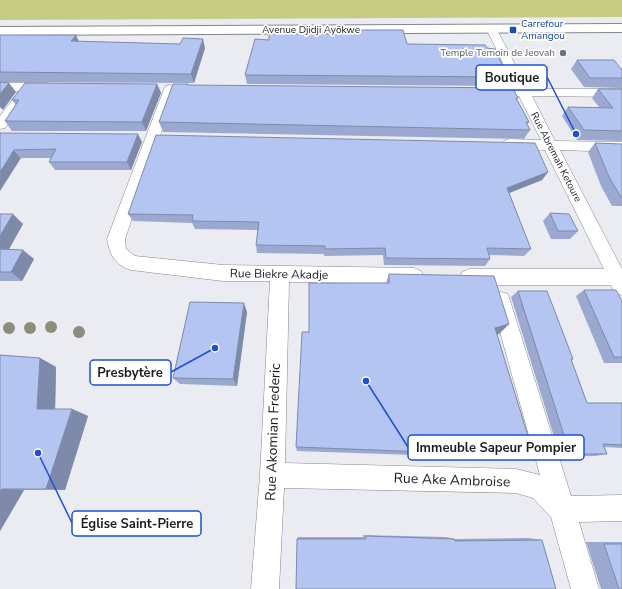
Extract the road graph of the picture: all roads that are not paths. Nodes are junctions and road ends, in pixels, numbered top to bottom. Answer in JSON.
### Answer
{"nodes":[{"id":1,"x":490,"y":28,"type":"junction"},
{"id":2,"x":622,"y":28,"type":"edge"},
{"id":3,"x":0,"y":31,"type":"edge"},
{"id":4,"x":0,"y":87,"type":"edge"},
{"id":5,"x":28,"y":87,"type":"junction"},
{"id":6,"x":60,"y":88,"type":"edge"},
{"id":7,"x":170,"y":89,"type":"edge"},
{"id":8,"x":476,"y":92,"type":"edge"},
{"id":9,"x":523,"y":92,"type":"junction"},
{"id":10,"x":622,"y":93,"type":"edge"},
{"id":11,"x":3,"y":132,"type":"edge"},
{"id":12,"x":494,"y":144,"type":"edge"},
{"id":13,"x":550,"y":145,"type":"junction"},
{"id":14,"x":622,"y":147,"type":"edge"},
{"id":15,"x":280,"y":275,"type":"junction"},
{"id":16,"x":431,"y":276,"type":"edge"},
{"id":17,"x":454,"y":277,"type":"edge"},
{"id":18,"x":494,"y":277,"type":"junction"},
{"id":19,"x":620,"y":282,"type":"edge"},
{"id":20,"x":272,"y":474,"type":"junction"},
{"id":21,"x":622,"y":508,"type":"edge"},
{"id":22,"x":561,"y":509,"type":"junction"},
{"id":23,"x":265,"y":589,"type":"edge"},
{"id":24,"x":585,"y":589,"type":"edge"}],
"edges":[{"from":1,"to":2,"type":"street","name":"Avenue Djidji Ayökwe"},
{"from":1,"to":3,"type":"street","name":"Avenue Djidji Ayökwe"},
{"from":1,"to":9,"type":"street","name":"Rue Abremah Ketoure"},
{"from":4,"to":5,"type":"street"},
{"from":5,"to":6,"type":"street"},
{"from":5,"to":11,"type":"street"},
{"from":7,"to":15,"type":"street","name":"Rue Biekre Akadje"},
{"from":8,"to":9,"type":"street"},
{"from":9,"to":10,"type":"street"},
{"from":9,"to":13,"type":"street","name":"Rue Abremah Ketoure"},
{"from":12,"to":13,"type":"street"},
{"from":13,"to":14,"type":"street"},
{"from":13,"to":19,"type":"street","name":"Rue Abremah Ketoure"},
{"from":15,"to":16,"type":"street","name":"Rue Biekre Akadje"},
{"from":15,"to":20,"type":"street","name":"Rue Akomian Frederic"},
{"from":17,"to":18,"type":"street"},
{"from":18,"to":19,"type":"street"},
{"from":18,"to":22,"type":"street"},
{"from":20,"to":22,"type":"street","name":"Rue Ake Ambroise"},
{"from":20,"to":23,"type":"street","name":"Rue Akomian Frederic"},
{"from":21,"to":22,"type":"street"},
{"from":22,"to":24,"type":"street"}]}
